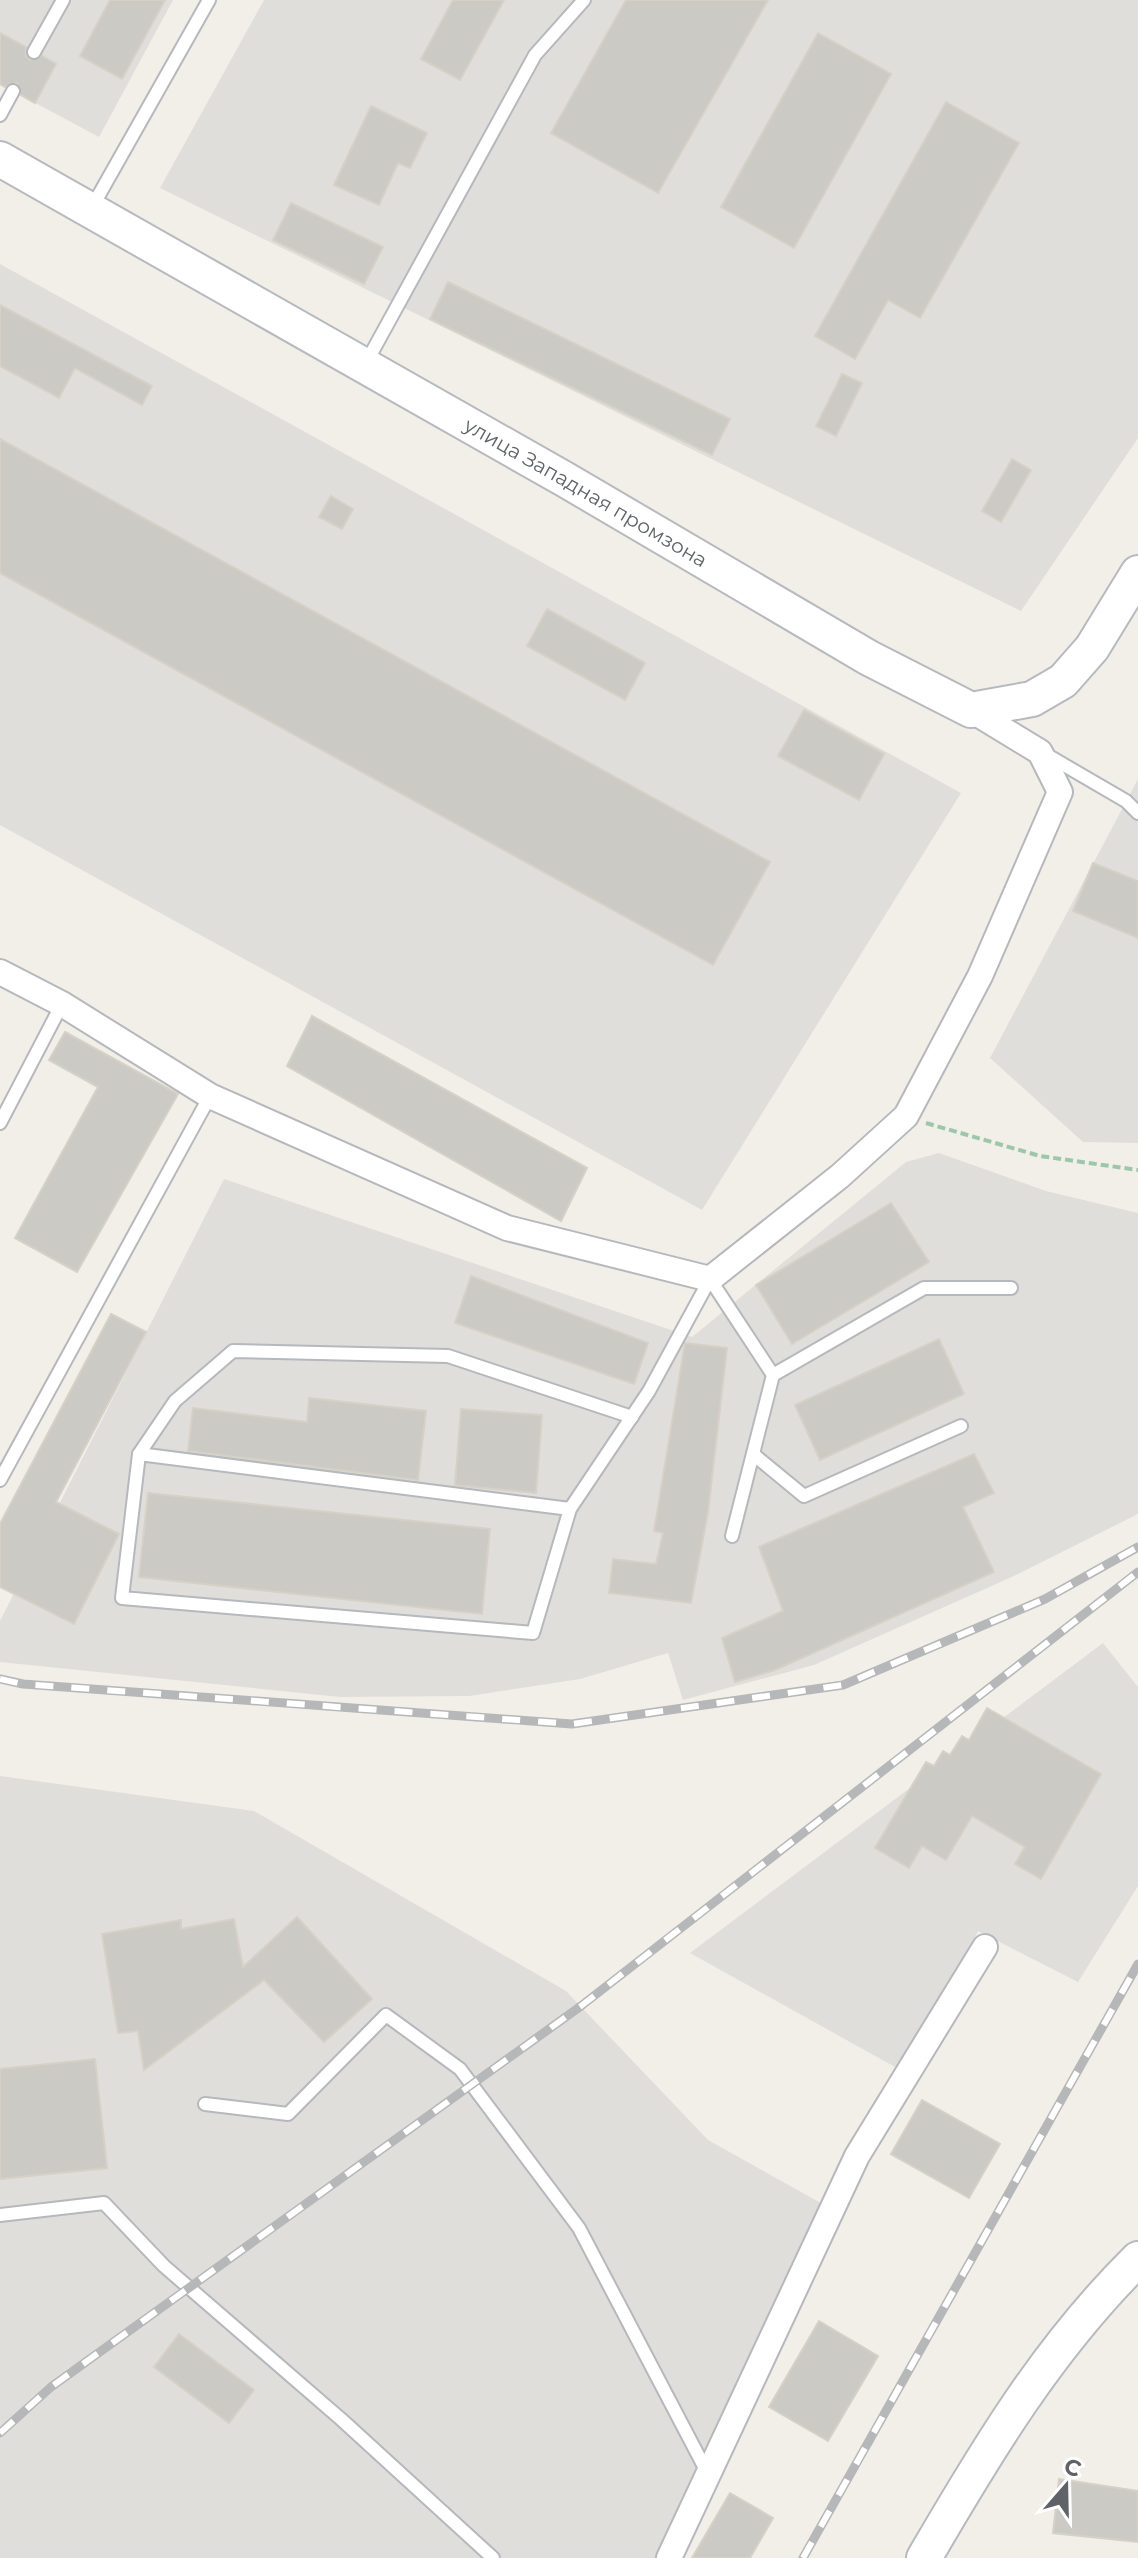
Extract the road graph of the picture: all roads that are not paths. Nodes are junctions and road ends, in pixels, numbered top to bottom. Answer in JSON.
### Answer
{"nodes":[{"id":1,"x":63,"y":0,"type":"edge"},
{"id":2,"x":209,"y":0,"type":"edge"},
{"id":3,"x":584,"y":0,"type":"edge"},
{"id":4,"x":34,"y":52,"type":"dead end"},
{"id":5,"x":13,"y":91,"type":"dead end"},
{"id":6,"x":0,"y":115,"type":"edge"},
{"id":7,"x":0,"y":159,"type":"edge"},
{"id":8,"x":91,"y":209,"type":"junction"},
{"id":9,"x":365,"y":366,"type":"junction"},
{"id":10,"x":1138,"y":573,"type":"edge"},
{"id":11,"x":971,"y":710,"type":"junction"},
{"id":12,"x":1040,"y":752,"type":"junction"},
{"id":13,"x":1138,"y":813,"type":"edge"},
{"id":14,"x":0,"y":972,"type":"edge"},
{"id":15,"x":62,"y":1004,"type":"junction"},
{"id":16,"x":210,"y":1096,"type":"junction"},
{"id":17,"x":0,"y":1123,"type":"edge"},
{"id":18,"x":710,"y":1279,"type":"junction"},
{"id":19,"x":1011,"y":1288,"type":"dead end"},
{"id":20,"x":773,"y":1375,"type":"junction"},
{"id":21,"x":632,"y":1417,"type":"junction"},
{"id":22,"x":961,"y":1426,"type":"dead end"},
{"id":23,"x":139,"y":1454,"type":"junction"},
{"id":24,"x":753,"y":1454,"type":"junction"},
{"id":25,"x":0,"y":1480,"type":"edge"},
{"id":26,"x":570,"y":1509,"type":"junction"},
{"id":27,"x":732,"y":1536,"type":"dead end"},
{"id":28,"x":985,"y":1947,"type":"dead end"},
{"id":29,"x":205,"y":2104,"type":"dead end"},
{"id":30,"x":0,"y":2215,"type":"edge"},
{"id":31,"x":1138,"y":2259,"type":"edge"},
{"id":32,"x":709,"y":2476,"type":"junction"},
{"id":33,"x":493,"y":2558,"type":"edge"},
{"id":34,"x":669,"y":2558,"type":"edge"},
{"id":35,"x":924,"y":2558,"type":"edge"}],
"edges":[{"from":1,"to":4,"type":"lane"},
{"from":2,"to":8,"type":"lane"},
{"from":3,"to":9,"type":"lane"},
{"from":5,"to":6,"type":"lane"},
{"from":7,"to":8,"type":"street","name":"улица Западная промзона"},
{"from":8,"to":9,"type":"street","name":"улица Западная промзона"},
{"from":9,"to":11,"type":"street","name":"улица Западная промзона"},
{"from":10,"to":11,"type":"street"},
{"from":11,"to":12,"type":"street"},
{"from":12,"to":13,"type":"lane"},
{"from":12,"to":18,"type":"street"},
{"from":14,"to":15,"type":"street"},
{"from":15,"to":16,"type":"street"},
{"from":15,"to":17,"type":"lane"},
{"from":16,"to":18,"type":"street"},
{"from":16,"to":25,"type":"lane"},
{"from":18,"to":20,"type":"lane"},
{"from":18,"to":21,"type":"lane"},
{"from":19,"to":20,"type":"lane"},
{"from":20,"to":24,"type":"lane"},
{"from":21,"to":23,"type":"lane"},
{"from":21,"to":26,"type":"lane"},
{"from":22,"to":24,"type":"lane"},
{"from":23,"to":26,"type":"lane"},
{"from":23,"to":26,"type":"lane"},
{"from":24,"to":27,"type":"lane"},
{"from":28,"to":32,"type":"street"},
{"from":29,"to":32,"type":"lane"},
{"from":30,"to":33,"type":"lane"},
{"from":31,"to":35,"type":"street"},
{"from":32,"to":34,"type":"street"}]}
